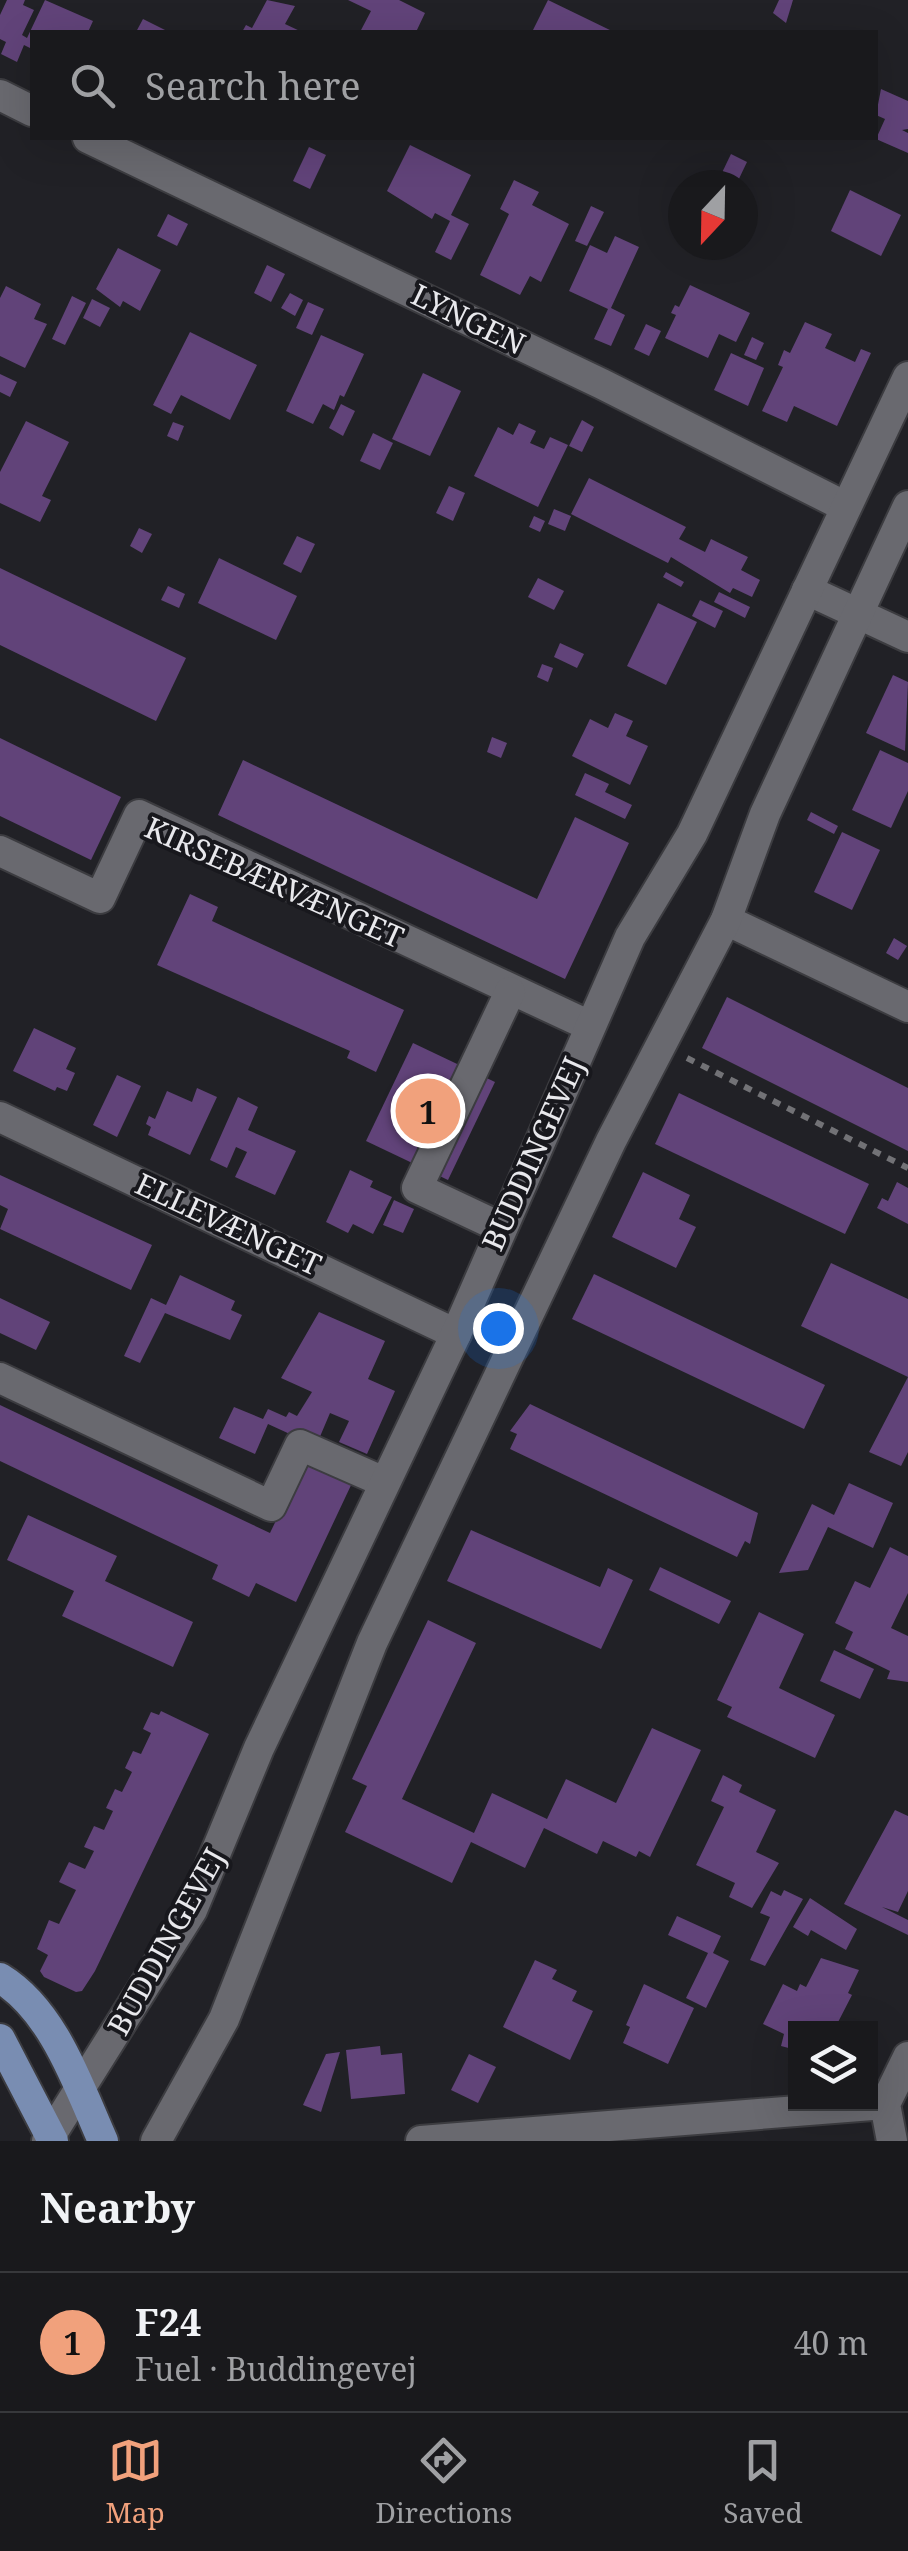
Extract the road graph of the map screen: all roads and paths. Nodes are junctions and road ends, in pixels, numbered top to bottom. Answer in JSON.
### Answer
{"nodes":[{"id":1,"x":0,"y":95,"type":"edge"},
{"id":2,"x":30,"y":110,"type":"edge"},
{"id":3,"x":92,"y":140,"type":"edge"},
{"id":4,"x":908,"y":377,"type":"edge"},
{"id":5,"x":908,"y":506,"type":"edge"},
{"id":6,"x":846,"y":507,"type":"junction"},
{"id":7,"x":807,"y":590,"type":"junction"},
{"id":8,"x":857,"y":614,"type":"junction"},
{"id":9,"x":908,"y":637,"type":"edge"},
{"id":10,"x":0,"y":852,"type":"edge"},
{"id":11,"x":726,"y":920,"type":"junction"},
{"id":12,"x":510,"y":992,"type":"junction"},
{"id":13,"x":908,"y":1007,"type":"edge"},
{"id":14,"x":590,"y":1026,"type":"junction"},
{"id":15,"x":664,"y":1046,"type":"junction"},
{"id":16,"x":0,"y":1117,"type":"edge"},
{"id":17,"x":908,"y":1168,"type":"edge"},
{"id":18,"x":502,"y":1228,"type":"junction"},
{"id":19,"x":456,"y":1334,"type":"junction"},
{"id":20,"x":0,"y":1378,"type":"edge"},
{"id":21,"x":384,"y":1482,"type":"junction"},
{"id":22,"x":0,"y":1978,"type":"edge"},
{"id":23,"x":0,"y":2039,"type":"edge"},
{"id":24,"x":908,"y":2057,"type":"edge"},
{"id":25,"x":81,"y":2092,"type":"junction"},
{"id":26,"x":886,"y":2104,"type":"junction"},
{"id":27,"x":575,"y":2134,"type":"edge"},
{"id":28,"x":50,"y":2139,"type":"edge"},
{"id":29,"x":103,"y":2141,"type":"edge"},
{"id":30,"x":156,"y":2141,"type":"edge"},
{"id":31,"x":421,"y":2141,"type":"edge"},
{"id":32,"x":892,"y":2141,"type":"edge"}],
"edges":[{"from":1,"to":2,"type":"street"},
{"from":3,"to":6,"type":"street","name":"LYNGEN"},
{"from":4,"to":6,"type":"street","name":"BUDDINGEVEJ"},
{"from":5,"to":8,"type":"street","name":"BUDDINGEVEJ"},
{"from":6,"to":7,"type":"street","name":"BUDDINGEVEJ"},
{"from":7,"to":8,"type":"street"},
{"from":7,"to":14,"type":"street","name":"BUDDINGEVEJ"},
{"from":8,"to":9,"type":"street"},
{"from":8,"to":11,"type":"street","name":"BUDDINGEVEJ"},
{"from":10,"to":12,"type":"street","name":"KIRSEBÆRVÆNGET"},
{"from":11,"to":13,"type":"street"},
{"from":11,"to":15,"type":"street","name":"BUDDINGEVEJ"},
{"from":12,"to":14,"type":"street","name":"KIRSEBÆRVÆNGET"},
{"from":12,"to":18,"type":"street"},
{"from":14,"to":18,"type":"street","name":"BUDDINGEVEJ"},
{"from":15,"to":17,"type":"path"},
{"from":15,"to":30,"type":"street","name":"BUDDINGEVEJ"},
{"from":16,"to":19,"type":"street","name":"ELLEVÆNGET"},
{"from":18,"to":19,"type":"street","name":"BUDDINGEVEJ"},
{"from":19,"to":21,"type":"street","name":"BUDDINGEVEJ"},
{"from":20,"to":21,"type":"street"},
{"from":21,"to":25,"type":"street","name":"BUDDINGEVEJ"},
{"from":22,"to":25,"type":"main road"},
{"from":23,"to":28,"type":"main road"},
{"from":24,"to":26,"type":"street"},
{"from":25,"to":28,"type":"street","name":"BUDDINGEVEJ"},
{"from":25,"to":29,"type":"main road"},
{"from":26,"to":27,"type":"street"},
{"from":26,"to":32,"type":"street"},
{"from":27,"to":31,"type":"street"}]}
